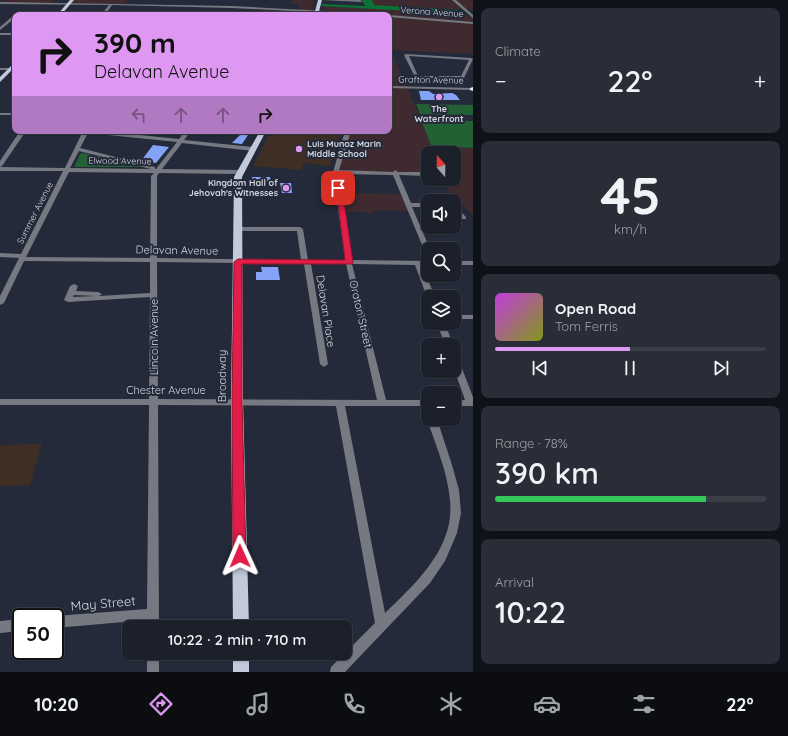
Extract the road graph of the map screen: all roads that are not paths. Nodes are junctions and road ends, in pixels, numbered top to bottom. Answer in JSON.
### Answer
{"nodes":[{"id":1,"x":153,"y":0,"type":"edge"},
{"id":2,"x":320,"y":0,"type":"edge"},
{"id":3,"x":324,"y":0,"type":"edge"},
{"id":4,"x":454,"y":0,"type":"edge"},
{"id":5,"x":361,"y":1,"type":"dead end"},
{"id":6,"x":70,"y":2,"type":"edge"},
{"id":7,"x":0,"y":3,"type":"edge"},
{"id":8,"x":28,"y":3,"type":"junction"},
{"id":9,"x":111,"y":4,"type":"junction"},
{"id":10,"x":151,"y":4,"type":"junction"},
{"id":11,"x":19,"y":12,"type":"edge"},
{"id":12,"x":62,"y":12,"type":"edge"},
{"id":13,"x":105,"y":12,"type":"edge"},
{"id":14,"x":147,"y":12,"type":"edge"},
{"id":15,"x":291,"y":12,"type":"edge"},
{"id":16,"x":316,"y":12,"type":"edge"},
{"id":17,"x":392,"y":16,"type":"edge"},
{"id":18,"x":473,"y":17,"type":"edge"},
{"id":19,"x":12,"y":18,"type":"edge"},
{"id":20,"x":473,"y":23,"type":"edge"},
{"id":21,"x":0,"y":29,"type":"edge"},
{"id":22,"x":0,"y":34,"type":"edge"},
{"id":23,"x":12,"y":34,"type":"edge"},
{"id":24,"x":0,"y":69,"type":"edge"},
{"id":25,"x":12,"y":69,"type":"edge"},
{"id":26,"x":12,"y":70,"type":"edge"},
{"id":27,"x":443,"y":77,"type":"junction"},
{"id":28,"x":0,"y":80,"type":"edge"},
{"id":29,"x":392,"y":87,"type":"edge"},
{"id":30,"x":448,"y":88,"type":"junction"},
{"id":31,"x":473,"y":89,"type":"edge"},
{"id":32,"x":0,"y":114,"type":"edge"},
{"id":33,"x":12,"y":114,"type":"edge"},
{"id":34,"x":21,"y":134,"type":"edge"},
{"id":35,"x":84,"y":134,"type":"edge"},
{"id":36,"x":114,"y":134,"type":"edge"},
{"id":37,"x":186,"y":134,"type":"edge"},
{"id":38,"x":261,"y":134,"type":"edge"},
{"id":39,"x":347,"y":134,"type":"edge"},
{"id":40,"x":180,"y":141,"type":"junction"},
{"id":41,"x":76,"y":149,"type":"junction"},
{"id":42,"x":253,"y":149,"type":"junction"},
{"id":43,"x":0,"y":165,"type":"edge"},
{"id":44,"x":0,"y":169,"type":"edge"},
{"id":45,"x":67,"y":169,"type":"junction"},
{"id":46,"x":157,"y":170,"type":"junction"},
{"id":47,"x":240,"y":172,"type":"junction"},
{"id":48,"x":336,"y":172,"type":"junction"},
{"id":49,"x":395,"y":172,"type":"junction"},
{"id":50,"x":421,"y":174,"type":"edge"},
{"id":51,"x":409,"y":205,"type":"junction"},
{"id":52,"x":421,"y":205,"type":"edge"},
{"id":53,"x":461,"y":215,"type":"edge"},
{"id":54,"x":464,"y":218,"type":"dead end"},
{"id":55,"x":238,"y":229,"type":"junction"},
{"id":56,"x":424,"y":242,"type":"edge"},
{"id":57,"x":0,"y":255,"type":"edge"},
{"id":58,"x":23,"y":257,"type":"junction"},
{"id":59,"x":154,"y":261,"type":"junction"},
{"id":60,"x":238,"y":262,"type":"junction"},
{"id":61,"x":306,"y":262,"type":"junction"},
{"id":62,"x":349,"y":262,"type":"junction"},
{"id":63,"x":418,"y":263,"type":"joint"},
{"id":64,"x":461,"y":263,"type":"edge"},
{"id":65,"x":473,"y":263,"type":"edge"},
{"id":66,"x":72,"y":289,"type":"dead end"},
{"id":67,"x":428,"y":290,"type":"edge"},
{"id":68,"x":154,"y":295,"type":"junction"},
{"id":69,"x":0,"y":303,"type":"edge"},
{"id":70,"x":461,"y":317,"type":"edge"},
{"id":71,"x":473,"y":317,"type":"edge"},
{"id":72,"x":324,"y":364,"type":"dead end"},
{"id":73,"x":461,"y":376,"type":"edge"},
{"id":74,"x":237,"y":401,"type":"junction"},
{"id":75,"x":0,"y":402,"type":"edge"},
{"id":76,"x":154,"y":402,"type":"junction"},
{"id":77,"x":340,"y":402,"type":"junction"},
{"id":78,"x":382,"y":402,"type":"junction"},
{"id":79,"x":461,"y":403,"type":"edge"},
{"id":80,"x":472,"y":403,"type":"edge"},
{"id":81,"x":421,"y":404,"type":"edge"},
{"id":82,"x":434,"y":426,"type":"edge"},
{"id":83,"x":154,"y":614,"type":"junction"},
{"id":84,"x":154,"y":620,"type":"edge"},
{"id":85,"x":241,"y":620,"type":"edge"},
{"id":86,"x":64,"y":621,"type":"edge"},
{"id":87,"x":381,"y":625,"type":"junction"},
{"id":88,"x":12,"y":626,"type":"edge"},
{"id":89,"x":0,"y":627,"type":"edge"},
{"id":90,"x":153,"y":660,"type":"edge"},
{"id":91,"x":241,"y":660,"type":"edge"},
{"id":92,"x":153,"y":672,"type":"edge"},
{"id":93,"x":241,"y":672,"type":"edge"},
{"id":94,"x":336,"y":672,"type":"edge"}],
"edges":[{"from":1,"to":10,"type":"street"},
{"from":2,"to":16,"type":"main road"},
{"from":3,"to":5,"type":"street"},
{"from":4,"to":18,"type":"street"},
{"from":6,"to":8,"type":"street"},
{"from":6,"to":9,"type":"street"},
{"from":6,"to":12,"type":"main road"},
{"from":7,"to":8,"type":"street"},
{"from":8,"to":11,"type":"street"},
{"from":9,"to":10,"type":"street"},
{"from":9,"to":13,"type":"street"},
{"from":10,"to":14,"type":"street"},
{"from":10,"to":15,"type":"street"},
{"from":17,"to":20,"type":"street","name":"Verona Avenue"},
{"from":19,"to":21,"type":"street"},
{"from":22,"to":23,"type":"street"},
{"from":24,"to":25,"type":"street"},
{"from":26,"to":28,"type":"main road"},
{"from":27,"to":27,"type":"street"},
{"from":27,"to":30,"type":"street"},
{"from":29,"to":30,"type":"street","name":"Grafton Avenue"},
{"from":30,"to":31,"type":"street","name":"Grafton Avenue"},
{"from":32,"to":33,"type":"street"},
{"from":34,"to":43,"type":"street"},
{"from":35,"to":41,"type":"street","name":"Summer Avenue"},
{"from":36,"to":40,"type":"street"},
{"from":37,"to":40,"type":"street","name":"Lincoln Avenue"},
{"from":38,"to":42,"type":"main road","name":"Broadway"},
{"from":39,"to":48,"type":"street","name":"Oraton Street"},
{"from":40,"to":42,"type":"street"},
{"from":40,"to":46,"type":"street","name":"Lincoln Avenue"},
{"from":41,"to":45,"type":"street","name":"Summer Avenue"},
{"from":41,"to":46,"type":"street"},
{"from":42,"to":47,"type":"main road","name":"Broadway"},
{"from":44,"to":45,"type":"street","name":"Elwood Avenue"},
{"from":45,"to":46,"type":"street","name":"Elwood Avenue"},
{"from":45,"to":58,"type":"street","name":"Summer Avenue"},
{"from":46,"to":47,"type":"street","name":"Elwood Avenue"},
{"from":46,"to":59,"type":"street","name":"Lincoln Avenue"},
{"from":47,"to":55,"type":"main road","name":"Broadway"},
{"from":48,"to":49,"type":"street"},
{"from":48,"to":62,"type":"street","name":"Oraton Street"},
{"from":49,"to":50,"type":"street"},
{"from":49,"to":51,"type":"street"},
{"from":51,"to":52,"type":"street"},
{"from":51,"to":56,"type":"street"},
{"from":53,"to":54,"type":"street"},
{"from":55,"to":60,"type":"main road","name":"Broadway"},
{"from":55,"to":61,"type":"street","name":"Delavan Place"},
{"from":57,"to":58,"type":"street","name":"Delavan Avenue"},
{"from":58,"to":59,"type":"street","name":"Delavan Avenue"},
{"from":58,"to":69,"type":"street","name":"Summer Avenue"},
{"from":59,"to":60,"type":"street","name":"Delavan Avenue"},
{"from":59,"to":68,"type":"street","name":"Lincoln Avenue"},
{"from":60,"to":61,"type":"street","name":"Delavan Avenue"},
{"from":60,"to":74,"type":"main road","name":"Broadway"},
{"from":61,"to":62,"type":"street","name":"Delavan Avenue"},
{"from":61,"to":72,"type":"street","name":"Delavan Place"},
{"from":62,"to":63,"type":"street","name":"Delavan Avenue"},
{"from":62,"to":78,"type":"street","name":"Oraton Street"},
{"from":63,"to":67,"type":"street"},
{"from":64,"to":65,"type":"street"},
{"from":66,"to":68,"type":"street"},
{"from":68,"to":76,"type":"street","name":"Lincoln Avenue"},
{"from":70,"to":71,"type":"street"},
{"from":73,"to":80,"type":"street"},
{"from":74,"to":76,"type":"street","name":"Chester Avenue"},
{"from":74,"to":77,"type":"street","name":"Chester Avenue"},
{"from":74,"to":85,"type":"main road","name":"Broadway"},
{"from":75,"to":76,"type":"street","name":"Chester Avenue"},
{"from":76,"to":83,"type":"street","name":"Lincoln Avenue"},
{"from":77,"to":78,"type":"street","name":"Chester Avenue"},
{"from":77,"to":87,"type":"street"},
{"from":78,"to":81,"type":"street","name":"Chester Avenue"},
{"from":79,"to":80,"type":"street"},
{"from":82,"to":87,"type":"street"},
{"from":83,"to":84,"type":"street","name":"Lincoln Avenue"},
{"from":83,"to":86,"type":"street","name":"May Street"},
{"from":87,"to":94,"type":"street"},
{"from":88,"to":89,"type":"street"},
{"from":90,"to":92,"type":"street"},
{"from":91,"to":93,"type":"main road"}]}
